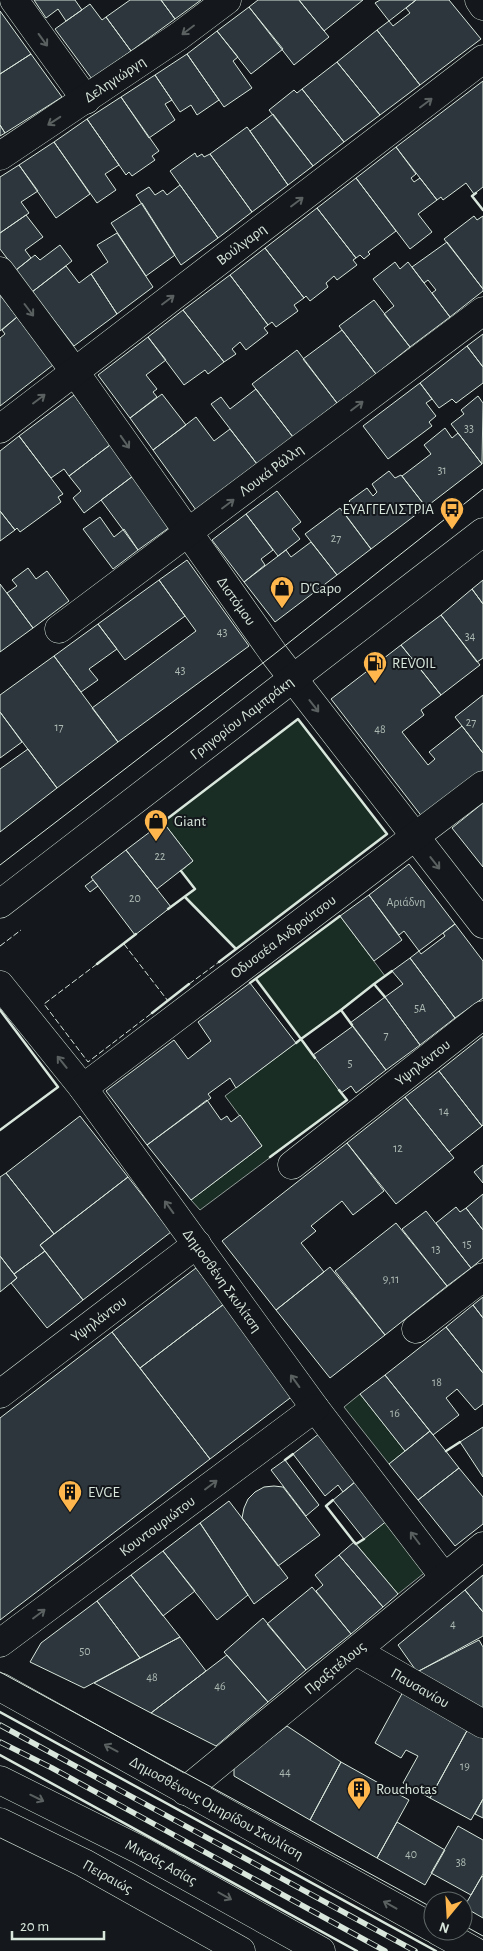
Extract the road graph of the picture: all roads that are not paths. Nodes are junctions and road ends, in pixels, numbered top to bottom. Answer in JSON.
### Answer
{"nodes":[{"id":1,"x":14,"y":0,"type":"edge"},
{"id":2,"x":227,"y":0,"type":"edge"},
{"id":3,"x":479,"y":0,"type":"edge"},
{"id":4,"x":483,"y":6,"type":"edge"},
{"id":5,"x":483,"y":59,"type":"edge"},
{"id":6,"x":86,"y":100,"type":"junction"},
{"id":7,"x":0,"y":156,"type":"edge"},
{"id":8,"x":0,"y":271,"type":"edge"},
{"id":9,"x":483,"y":311,"type":"edge"},
{"id":10,"x":75,"y":372,"type":"junction"},
{"id":11,"x":0,"y":429,"type":"edge"},
{"id":12,"x":483,"y":532,"type":"edge"},
{"id":13,"x":189,"y":533,"type":"junction"},
{"id":14,"x":59,"y":629,"type":"dead end"},
{"id":15,"x":293,"y":678,"type":"junction"},
{"id":16,"x":483,"y":785,"type":"edge"},
{"id":17,"x":415,"y":837,"type":"junction"},
{"id":18,"x":0,"y":904,"type":"edge"},
{"id":19,"x":483,"y":924,"type":"edge"},
{"id":20,"x":0,"y":985,"type":"edge"},
{"id":21,"x":483,"y":1015,"type":"edge"},
{"id":22,"x":83,"y":1088,"type":"junction"},
{"id":23,"x":292,"y":1165,"type":"dead end"},
{"id":24,"x":196,"y":1244,"type":"junction"},
{"id":25,"x":483,"y":1277,"type":"edge"},
{"id":26,"x":416,"y":1329,"type":"dead end"},
{"id":27,"x":0,"y":1394,"type":"edge"},
{"id":28,"x":315,"y":1408,"type":"junction"},
{"id":29,"x":483,"y":1546,"type":"edge"},
{"id":30,"x":444,"y":1577,"type":"junction"},
{"id":31,"x":0,"y":1643,"type":"edge"},
{"id":32,"x":356,"y":1651,"type":"junction"},
{"id":33,"x":0,"y":1687,"type":"edge"},
{"id":34,"x":483,"y":1724,"type":"edge"},
{"id":35,"x":0,"y":1780,"type":"edge"},
{"id":36,"x":185,"y":1791,"type":"junction"},
{"id":37,"x":0,"y":1822,"type":"edge"},
{"id":38,"x":423,"y":1922,"type":"edge"},
{"id":39,"x":456,"y":1941,"type":"edge"},
{"id":40,"x":241,"y":1951,"type":"edge"},
{"id":41,"x":321,"y":1951,"type":"edge"},
{"id":42,"x":474,"y":1951,"type":"edge"}],
"edges":[{"from":1,"to":6,"type":"street","one_way":true},
{"from":2,"to":6,"type":"street","name":"Δεληγιώργη","one_way":true},
{"from":3,"to":4,"type":"street"},
{"from":10,"to":5,"type":"street","name":"Βούλγαρη","one_way":true},
{"from":6,"to":7,"type":"street","name":"Δεληγιώργη","one_way":true},
{"from":8,"to":10,"type":"street","name":"Διστόμου","one_way":true},
{"from":13,"to":9,"type":"street","name":"Λουκά Ράλλη","one_way":true},
{"from":11,"to":10,"type":"street","name":"Βούλγαρη","one_way":true},
{"from":10,"to":13,"type":"street","name":"Διστόμου","one_way":true},
{"from":12,"to":15,"type":"street","name":"Γρηγορίου Λαμπράκη"},
{"from":13,"to":14,"type":"street","name":"Λουκά Ράλλη"},
{"from":13,"to":15,"type":"street","name":"Διστόμου"},
{"from":15,"to":17,"type":"street","name":"Διστόμου","one_way":true},
{"from":15,"to":18,"type":"street","name":"Γρηγορίου Λαμπράκη"},
{"from":16,"to":17,"type":"street","name":"Οδυσσέα Ανδρούτσου"},
{"from":17,"to":19,"type":"street","name":"Διστόμου","one_way":true},
{"from":17,"to":22,"type":"street","name":"Οδυσσέα Ανδρούτσου"},
{"from":22,"to":20,"type":"street","name":"Δημοσθένη Σκυλίτση","one_way":true},
{"from":21,"to":23,"type":"street","name":"Υψηλάντου"},
{"from":24,"to":22,"type":"street","name":"Δημοσθένη Σκυλίτση","one_way":true},
{"from":24,"to":27,"type":"street","name":"Υψηλάντου"},
{"from":28,"to":24,"type":"street","name":"Δημοσθένη Σκυλίτση","one_way":true},
{"from":25,"to":26,"type":"street"},
{"from":30,"to":28,"type":"street","name":"Δημοσθένη Σκυλίτση","one_way":true},
{"from":31,"to":28,"type":"street","name":"Κουντουριώτου","one_way":true},
{"from":29,"to":30,"type":"street","name":"Πραξιτέλους"},
{"from":30,"to":32,"type":"street","name":"Πραξιτέλους"},
{"from":32,"to":34,"type":"street","name":"Παυσανίου"},
{"from":32,"to":36,"type":"street","name":"Πραξιτέλους"},
{"from":36,"to":33,"type":"street","name":"Δημοσθένους Ομηρίδου Σκυλίτση","one_way":true},
{"from":35,"to":41,"type":"street","name":"Μικράς Ασίας","one_way":true},
{"from":38,"to":36,"type":"street","name":"Δημοσθένους Ομηρίδου Σκυλίτση","one_way":true},
{"from":37,"to":40,"type":"street","name":"Πειραιώς"},
{"from":39,"to":42,"type":"street"}]}
